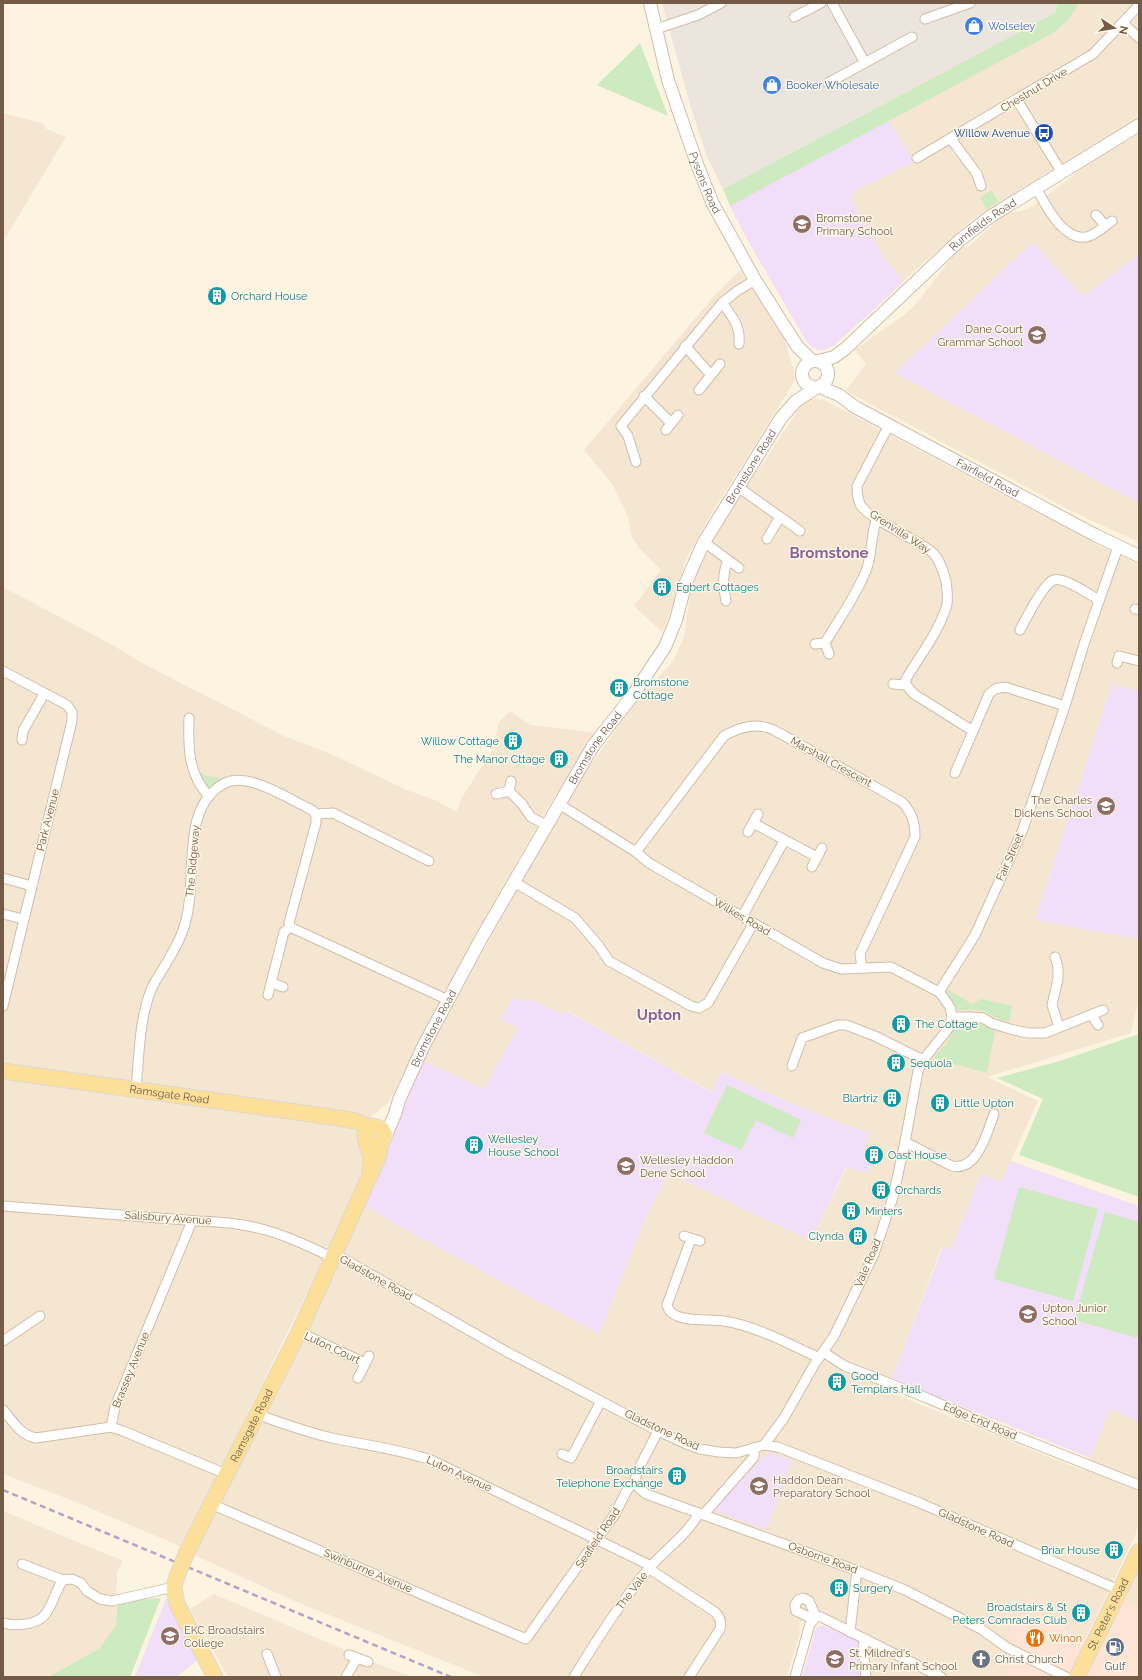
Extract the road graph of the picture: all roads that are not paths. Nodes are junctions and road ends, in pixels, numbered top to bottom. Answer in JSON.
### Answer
{"nodes":[{"id":1,"x":650,"y":3,"type":"edge"},
{"id":2,"x":721,"y":3,"type":"edge"},
{"id":3,"x":820,"y":3,"type":"edge"},
{"id":4,"x":832,"y":3,"type":"edge"},
{"id":5,"x":970,"y":3,"type":"edge"},
{"id":6,"x":1139,"y":6,"type":"edge"},
{"id":7,"x":794,"y":17,"type":"dead end"},
{"id":8,"x":924,"y":19,"type":"dead end"},
{"id":9,"x":1123,"y":23,"type":"junction"},
{"id":10,"x":656,"y":29,"type":"junction"},
{"id":11,"x":912,"y":37,"type":"dead end"},
{"id":12,"x":1139,"y":38,"type":"edge"},
{"id":13,"x":865,"y":63,"type":"junction"},
{"id":14,"x":828,"y":83,"type":"dead end"},
{"id":15,"x":1017,"y":100,"type":"junction"},
{"id":16,"x":1139,"y":125,"type":"edge"},
{"id":17,"x":951,"y":139,"type":"junction"},
{"id":18,"x":917,"y":158,"type":"dead end"},
{"id":19,"x":1062,"y":172,"type":"junction"},
{"id":20,"x":981,"y":186,"type":"dead end"},
{"id":21,"x":1036,"y":188,"type":"junction"},
{"id":22,"x":1096,"y":215,"type":"dead end"},
{"id":23,"x":756,"y":280,"type":"junction"},
{"id":24,"x":722,"y":303,"type":"junction"},
{"id":25,"x":739,"y":344,"type":"dead end"},
{"id":26,"x":685,"y":346,"type":"junction"},
{"id":27,"x":845,"y":349,"type":"junction"},
{"id":28,"x":720,"y":364,"type":"dead end"},
{"id":29,"x":809,"y":368,"type":"junction"},
{"id":30,"x":828,"y":374,"type":"junction"},
{"id":31,"x":712,"y":375,"type":"junction"},
{"id":32,"x":818,"y":387,"type":"junction"},
{"id":33,"x":699,"y":390,"type":"dead end"},
{"id":34,"x":839,"y":395,"type":"junction"},
{"id":35,"x":644,"y":396,"type":"junction"},
{"id":36,"x":796,"y":401,"type":"junction"},
{"id":37,"x":678,"y":415,"type":"dead end"},
{"id":38,"x":889,"y":425,"type":"junction"},
{"id":39,"x":636,"y":462,"type":"dead end"},
{"id":40,"x":738,"y":487,"type":"junction"},
{"id":41,"x":780,"y":517,"type":"junction"},
{"id":42,"x":877,"y":518,"type":"junction"},
{"id":43,"x":800,"y":532,"type":"dead end"},
{"id":44,"x":767,"y":539,"type":"dead end"},
{"id":45,"x":704,"y":542,"type":"junction"},
{"id":46,"x":1118,"y":547,"type":"junction"},
{"id":47,"x":1139,"y":556,"type":"edge"},
{"id":48,"x":728,"y":560,"type":"junction"},
{"id":49,"x":739,"y":568,"type":"dead end"},
{"id":50,"x":1099,"y":600,"type":"junction"},
{"id":51,"x":726,"y":601,"type":"dead end"},
{"id":52,"x":1020,"y":630,"type":"dead end"},
{"id":53,"x":825,"y":643,"type":"junction"},
{"id":54,"x":815,"y":644,"type":"dead end"},
{"id":55,"x":829,"y":654,"type":"dead end"},
{"id":56,"x":1139,"y":662,"type":"edge"},
{"id":57,"x":1117,"y":663,"type":"dead end"},
{"id":58,"x":3,"y":671,"type":"edge"},
{"id":59,"x":893,"y":684,"type":"dead end"},
{"id":60,"x":906,"y":685,"type":"junction"},
{"id":61,"x":44,"y":694,"type":"junction"},
{"id":62,"x":1065,"y":706,"type":"junction"},
{"id":63,"x":189,"y":718,"type":"dead end"},
{"id":64,"x":973,"y":731,"type":"junction"},
{"id":65,"x":21,"y":734,"type":"dead end"},
{"id":66,"x":955,"y":773,"type":"dead end"},
{"id":67,"x":511,"y":781,"type":"dead end"},
{"id":68,"x":509,"y":791,"type":"junction"},
{"id":69,"x":496,"y":794,"type":"dead end"},
{"id":70,"x":208,"y":796,"type":"junction"},
{"id":71,"x":559,"y":804,"type":"junction"},
{"id":72,"x":316,"y":814,"type":"junction"},
{"id":73,"x":758,"y":814,"type":"dead end"},
{"id":74,"x":753,"y":823,"type":"junction"},
{"id":75,"x":546,"y":825,"type":"junction"},
{"id":76,"x":748,"y":832,"type":"dead end"},
{"id":77,"x":784,"y":840,"type":"junction"},
{"id":78,"x":822,"y":848,"type":"dead end"},
{"id":79,"x":636,"y":852,"type":"junction"},
{"id":80,"x":817,"y":857,"type":"junction"},
{"id":81,"x":429,"y":861,"type":"dead end"},
{"id":82,"x":812,"y":867,"type":"dead end"},
{"id":83,"x":3,"y":878,"type":"edge"},
{"id":84,"x":514,"y":882,"type":"junction"},
{"id":85,"x":32,"y":886,"type":"junction"},
{"id":86,"x":3,"y":914,"type":"edge"},
{"id":87,"x":742,"y":917,"type":"junction"},
{"id":88,"x":23,"y":918,"type":"junction"},
{"id":89,"x":753,"y":924,"type":"junction"},
{"id":90,"x":290,"y":927,"type":"junction"},
{"id":91,"x":1054,"y":957,"type":"dead end"},
{"id":92,"x":862,"y":968,"type":"junction"},
{"id":93,"x":272,"y":983,"type":"junction"},
{"id":94,"x":283,"y":987,"type":"dead end"},
{"id":95,"x":939,"y":992,"type":"junction"},
{"id":96,"x":268,"y":995,"type":"dead end"},
{"id":97,"x":448,"y":1000,"type":"junction"},
{"id":98,"x":3,"y":1006,"type":"edge"},
{"id":99,"x":1103,"y":1010,"type":"dead end"},
{"id":100,"x":1092,"y":1015,"type":"junction"},
{"id":101,"x":952,"y":1018,"type":"junction"},
{"id":102,"x":1098,"y":1025,"type":"dead end"},
{"id":103,"x":1059,"y":1027,"type":"junction"},
{"id":104,"x":923,"y":1060,"type":"junction"},
{"id":105,"x":792,"y":1066,"type":"dead end"},
{"id":106,"x":3,"y":1071,"type":"edge"},
{"id":107,"x":136,"y":1089,"type":"junction"},
{"id":108,"x":994,"y":1121,"type":"dead end"},
{"id":109,"x":374,"y":1135,"type":"junction"},
{"id":110,"x":905,"y":1142,"type":"junction"},
{"id":111,"x":3,"y":1206,"type":"edge"},
{"id":112,"x":192,"y":1221,"type":"junction"},
{"id":113,"x":692,"y":1238,"type":"dead end"},
{"id":114,"x":331,"y":1255,"type":"junction"},
{"id":115,"x":40,"y":1316,"type":"dead end"},
{"id":116,"x":299,"y":1332,"type":"junction"},
{"id":117,"x":3,"y":1341,"type":"edge"},
{"id":118,"x":821,"y":1355,"type":"junction"},
{"id":119,"x":358,"y":1378,"type":"dead end"},
{"id":120,"x":601,"y":1401,"type":"junction"},
{"id":121,"x":3,"y":1410,"type":"edge"},
{"id":122,"x":256,"y":1414,"type":"junction"},
{"id":123,"x":111,"y":1428,"type":"junction"},
{"id":124,"x":658,"y":1431,"type":"junction"},
{"id":125,"x":764,"y":1445,"type":"junction"},
{"id":126,"x":754,"y":1448,"type":"junction"},
{"id":127,"x":562,"y":1454,"type":"dead end"},
{"id":128,"x":226,"y":1474,"type":"junction"},
{"id":129,"x":635,"y":1481,"type":"junction"},
{"id":130,"x":1139,"y":1485,"type":"edge"},
{"id":131,"x":211,"y":1504,"type":"junction"},
{"id":132,"x":701,"y":1514,"type":"junction"},
{"id":133,"x":598,"y":1540,"type":"junction"},
{"id":134,"x":1139,"y":1551,"type":"edge"},
{"id":135,"x":22,"y":1564,"type":"dead end"},
{"id":136,"x":650,"y":1567,"type":"junction"},
{"id":137,"x":857,"y":1570,"type":"junction"},
{"id":138,"x":63,"y":1580,"type":"junction"},
{"id":139,"x":175,"y":1582,"type":"junction"},
{"id":140,"x":1119,"y":1590,"type":"junction"},
{"id":141,"x":3,"y":1623,"type":"edge"},
{"id":142,"x":850,"y":1632,"type":"junction"},
{"id":143,"x":526,"y":1638,"type":"joint"},
{"id":144,"x":865,"y":1639,"type":"junction"},
{"id":145,"x":267,"y":1654,"type":"dead end"},
{"id":146,"x":368,"y":1662,"type":"dead end"},
{"id":147,"x":215,"y":1677,"type":"edge"},
{"id":148,"x":276,"y":1677,"type":"edge"},
{"id":149,"x":346,"y":1677,"type":"edge"},
{"id":150,"x":574,"y":1677,"type":"edge"},
{"id":151,"x":689,"y":1677,"type":"edge"},
{"id":152,"x":795,"y":1677,"type":"edge"},
{"id":153,"x":866,"y":1677,"type":"edge"},
{"id":154,"x":941,"y":1677,"type":"edge"},
{"id":155,"x":1066,"y":1677,"type":"edge"},
{"id":156,"x":1077,"y":1677,"type":"edge"}],
"edges":[{"from":1,"to":10,"type":"street","name":"Pysons Road"},
{"from":2,"to":10,"type":"street"},
{"from":3,"to":7,"type":"street"},
{"from":4,"to":13,"type":"street"},
{"from":5,"to":8,"type":"street"},
{"from":6,"to":9,"type":"street","name":"Chestnut Drive"},
{"from":9,"to":12,"type":"street"},
{"from":9,"to":15,"type":"street","name":"Chestnut Drive"},
{"from":10,"to":23,"type":"street","name":"Pysons Road"},
{"from":11,"to":13,"type":"street"},
{"from":13,"to":14,"type":"street"},
{"from":15,"to":17,"type":"street","name":"Chestnut Drive"},
{"from":15,"to":19,"type":"street"},
{"from":16,"to":19,"type":"street","name":"Rumfields Road"},
{"from":17,"to":18,"type":"street","name":"Chestnut Drive"},
{"from":17,"to":20,"type":"street"},
{"from":19,"to":21,"type":"street","name":"Rumfields Road"},
{"from":21,"to":22,"type":"street"},
{"from":21,"to":27,"type":"street","name":"Rumfields Road"},
{"from":23,"to":24,"type":"street"},
{"from":23,"to":29,"type":"street","name":"Pysons Road"},
{"from":24,"to":25,"type":"street"},
{"from":24,"to":26,"type":"street"},
{"from":26,"to":31,"type":"street"},
{"from":26,"to":35,"type":"street"},
{"from":27,"to":29,"type":"street","name":"Rumfields Road"},
{"from":27,"to":30,"type":"street","name":"Rumfields Road"},
{"from":28,"to":31,"type":"street"},
{"from":29,"to":30,"type":"street","name":"Fairfield Road"},
{"from":29,"to":32,"type":"street","name":"Fairfield Road"},
{"from":29,"to":36,"type":"street","name":"Bromstone Road"},
{"from":30,"to":32,"type":"street","name":"Rumfields Road"},
{"from":30,"to":34,"type":"street","name":"Fairfield Road"},
{"from":31,"to":33,"type":"street"},
{"from":32,"to":34,"type":"street","name":"Fairfield Road"},
{"from":32,"to":36,"type":"street","name":"Bromstone Road"},
{"from":34,"to":38,"type":"street","name":"Fairfield Road"},
{"from":35,"to":37,"type":"street"},
{"from":35,"to":39,"type":"street"},
{"from":36,"to":40,"type":"street","name":"Bromstone Road"},
{"from":38,"to":42,"type":"street","name":"Grenville Way"},
{"from":38,"to":46,"type":"street","name":"Fairfield Road"},
{"from":40,"to":41,"type":"street"},
{"from":40,"to":45,"type":"street","name":"Bromstone Road"},
{"from":41,"to":43,"type":"street"},
{"from":41,"to":44,"type":"street"},
{"from":42,"to":53,"type":"street"},
{"from":42,"to":60,"type":"street","name":"Grenville Way"},
{"from":45,"to":48,"type":"street"},
{"from":45,"to":71,"type":"street","name":"Bromstone Road"},
{"from":46,"to":47,"type":"street","name":"Fairfield Road"},
{"from":46,"to":50,"type":"street","name":"Fair Street"},
{"from":48,"to":49,"type":"street"},
{"from":48,"to":51,"type":"street"},
{"from":50,"to":52,"type":"street"},
{"from":50,"to":62,"type":"street","name":"Fair Street"},
{"from":53,"to":54,"type":"street"},
{"from":53,"to":55,"type":"street"},
{"from":56,"to":57,"type":"street"},
{"from":58,"to":61,"type":"street","name":"Park Avenue"},
{"from":59,"to":60,"type":"street"},
{"from":60,"to":64,"type":"street"},
{"from":61,"to":65,"type":"street"},
{"from":61,"to":85,"type":"street","name":"Park Avenue"},
{"from":62,"to":64,"type":"street"},
{"from":62,"to":95,"type":"street","name":"Fair Street"},
{"from":63,"to":70,"type":"street"},
{"from":64,"to":66,"type":"street"},
{"from":67,"to":68,"type":"street"},
{"from":68,"to":69,"type":"street"},
{"from":68,"to":75,"type":"street"},
{"from":70,"to":72,"type":"street","name":"The Ridgeway"},
{"from":70,"to":107,"type":"street","name":"The Ridgeway"},
{"from":71,"to":75,"type":"street","name":"Bromstone Road"},
{"from":71,"to":79,"type":"street","name":"Wilkes Road"},
{"from":72,"to":81,"type":"street"},
{"from":72,"to":90,"type":"street"},
{"from":73,"to":74,"type":"street"},
{"from":74,"to":76,"type":"street"},
{"from":74,"to":77,"type":"street"},
{"from":75,"to":84,"type":"street","name":"Bromstone Road"},
{"from":77,"to":80,"type":"street"},
{"from":77,"to":87,"type":"street"},
{"from":78,"to":80,"type":"street"},
{"from":79,"to":87,"type":"street","name":"Wilkes Road"},
{"from":79,"to":92,"type":"street","name":"Marshall Crescent"},
{"from":80,"to":82,"type":"street"},
{"from":83,"to":85,"type":"street"},
{"from":84,"to":89,"type":"street"},
{"from":84,"to":97,"type":"street","name":"Bromstone Road"},
{"from":85,"to":88,"type":"street","name":"Park Avenue"},
{"from":86,"to":88,"type":"street"},
{"from":87,"to":89,"type":"street","name":"Wilkes Road"},
{"from":88,"to":98,"type":"street","name":"Park Avenue"},
{"from":89,"to":92,"type":"street","name":"Wilkes Road"},
{"from":90,"to":93,"type":"street"},
{"from":90,"to":97,"type":"street"},
{"from":91,"to":103,"type":"street"},
{"from":92,"to":95,"type":"street","name":"Wilkes Road"},
{"from":93,"to":94,"type":"street"},
{"from":93,"to":96,"type":"street"},
{"from":95,"to":101,"type":"street"},
{"from":97,"to":109,"type":"street","name":"Bromstone Road"},
{"from":99,"to":100,"type":"street"},
{"from":100,"to":102,"type":"street"},
{"from":100,"to":103,"type":"street"},
{"from":101,"to":103,"type":"street"},
{"from":101,"to":104,"type":"street"},
{"from":104,"to":105,"type":"street"},
{"from":104,"to":110,"type":"street","name":"Vale Road"},
{"from":106,"to":107,"type":"main road","name":"Ramsgate Road"},
{"from":107,"to":109,"type":"main road","name":"Ramsgate Road"},
{"from":108,"to":110,"type":"street"},
{"from":109,"to":114,"type":"main road","name":"Ramsgate Road"},
{"from":110,"to":118,"type":"street","name":"Vale Road"},
{"from":111,"to":112,"type":"street","name":"Salisbury Avenue"},
{"from":112,"to":114,"type":"street","name":"Salisbury Avenue"},
{"from":112,"to":123,"type":"street","name":"Brassey Avenue"},
{"from":113,"to":118,"type":"street","name":"Edge End Road"},
{"from":114,"to":116,"type":"main road","name":"Ramsgate Road"},
{"from":114,"to":120,"type":"street","name":"Gladstone Road"},
{"from":115,"to":117,"type":"street"},
{"from":116,"to":119,"type":"street","name":"Luton Court"},
{"from":116,"to":122,"type":"main road","name":"Ramsgate Road"},
{"from":118,"to":125,"type":"street","name":"Vale Road"},
{"from":118,"to":130,"type":"street","name":"Edge End Road"},
{"from":120,"to":124,"type":"street","name":"Gladstone Road"},
{"from":120,"to":127,"type":"street"},
{"from":121,"to":123,"type":"street"},
{"from":122,"to":128,"type":"main road","name":"Ramsgate Road"},
{"from":122,"to":133,"type":"street","name":"Luton Avenue"},
{"from":123,"to":128,"type":"street"},
{"from":124,"to":126,"type":"street","name":"Gladstone Road"},
{"from":124,"to":129,"type":"street","name":"Seafield Road"},
{"from":125,"to":126,"type":"street","name":"Gladstone Road"},
{"from":125,"to":140,"type":"street","name":"Gladstone Road"},
{"from":126,"to":132,"type":"street"},
{"from":128,"to":131,"type":"main road","name":"Ramsgate Road"},
{"from":129,"to":132,"type":"street","name":"Osborne Road"},
{"from":129,"to":133,"type":"street","name":"Seafield Road"},
{"from":131,"to":139,"type":"main road","name":"Ramsgate Road","bridge":true},
{"from":131,"to":143,"type":"street","name":"Swinburne Avenue"},
{"from":132,"to":136,"type":"street","name":"The Vale"},
{"from":132,"to":137,"type":"street","name":"Osborne Road"},
{"from":133,"to":136,"type":"street","name":"Luton Avenue"},
{"from":133,"to":143,"type":"street","name":"Seafield Road"},
{"from":134,"to":140,"type":"main road","name":"St. Peter's Road"},
{"from":135,"to":138,"type":"street"},
{"from":136,"to":150,"type":"street","name":"The Vale"},
{"from":136,"to":151,"type":"street","name":"Luton Avenue"},
{"from":137,"to":142,"type":"street"},
{"from":137,"to":155,"type":"street","name":"Osborne Road"},
{"from":138,"to":139,"type":"street"},
{"from":138,"to":141,"type":"street"},
{"from":139,"to":147,"type":"main road"},
{"from":140,"to":156,"type":"main road","name":"St. Peter's Road"},
{"from":142,"to":144,"type":"street"},
{"from":142,"to":152,"type":"street"},
{"from":144,"to":153,"type":"street"},
{"from":144,"to":154,"type":"street"},
{"from":145,"to":148,"type":"street"},
{"from":146,"to":149,"type":"street"}]}
